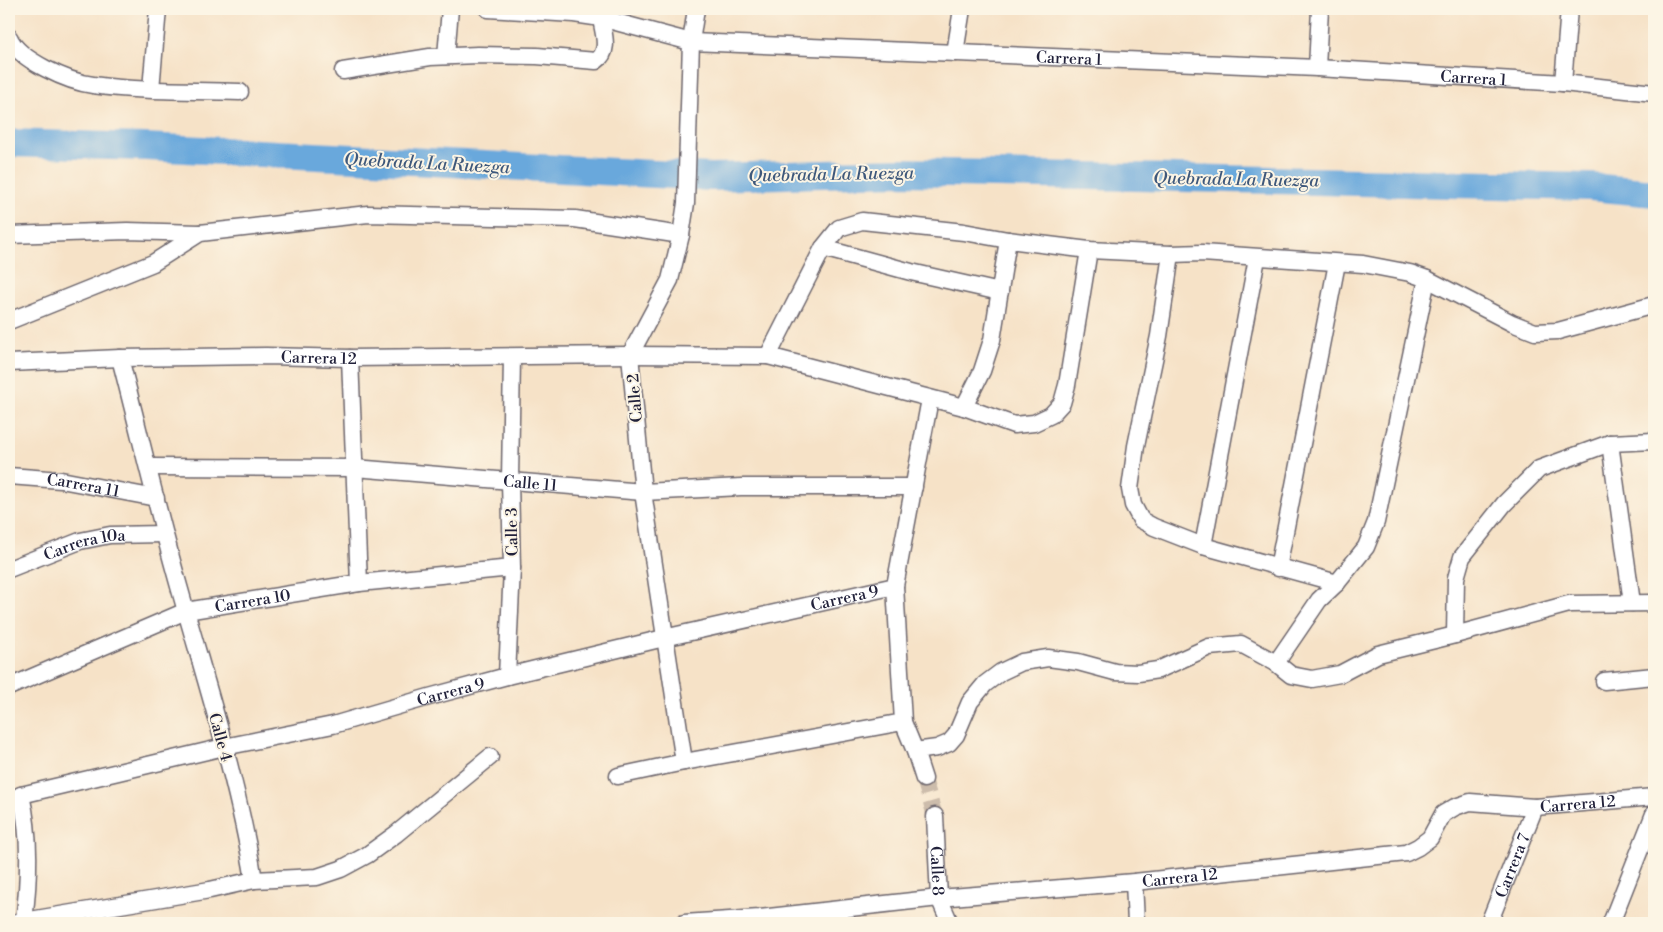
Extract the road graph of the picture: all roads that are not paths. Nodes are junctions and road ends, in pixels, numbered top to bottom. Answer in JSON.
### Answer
{"nodes":[{"id":1,"x":158,"y":9,"type":"edge"},
{"id":2,"x":450,"y":9,"type":"edge"},
{"id":3,"x":488,"y":9,"type":"edge"},
{"id":4,"x":696,"y":9,"type":"edge"},
{"id":5,"x":962,"y":9,"type":"edge"},
{"id":6,"x":1320,"y":9,"type":"edge"},
{"id":7,"x":1569,"y":9,"type":"edge"},
{"id":8,"x":533,"y":10,"type":"edge"},
{"id":9,"x":601,"y":18,"type":"junction"},
{"id":10,"x":9,"y":37,"type":"edge"},
{"id":11,"x":692,"y":42,"type":"junction"},
{"id":12,"x":955,"y":53,"type":"junction"},
{"id":13,"x":446,"y":56,"type":"junction"},
{"id":14,"x":1317,"y":68,"type":"junction"},
{"id":15,"x":343,"y":70,"type":"dead end"},
{"id":16,"x":1563,"y":83,"type":"junction"},
{"id":17,"x":151,"y":89,"type":"junction"},
{"id":18,"x":240,"y":92,"type":"dead end"},
{"id":19,"x":1654,"y":93,"type":"edge"},
{"id":20,"x":200,"y":233,"type":"junction"},
{"id":21,"x":9,"y":235,"type":"edge"},
{"id":22,"x":681,"y":235,"type":"junction"},
{"id":23,"x":1008,"y":240,"type":"junction"},
{"id":24,"x":823,"y":248,"type":"junction"},
{"id":25,"x":1089,"y":250,"type":"junction"},
{"id":26,"x":1171,"y":254,"type":"junction"},
{"id":27,"x":1257,"y":258,"type":"junction"},
{"id":28,"x":1337,"y":262,"type":"junction"},
{"id":29,"x":1427,"y":279,"type":"junction"},
{"id":30,"x":1000,"y":292,"type":"junction"},
{"id":31,"x":1654,"y":306,"type":"edge"},
{"id":32,"x":9,"y":321,"type":"edge"},
{"id":33,"x":630,"y":355,"type":"junction"},
{"id":34,"x":768,"y":356,"type":"junction"},
{"id":35,"x":512,"y":357,"type":"junction"},
{"id":36,"x":120,"y":358,"type":"junction"},
{"id":37,"x":350,"y":358,"type":"junction"},
{"id":38,"x":9,"y":363,"type":"edge"},
{"id":39,"x":930,"y":399,"type":"junction"},
{"id":40,"x":964,"y":407,"type":"junction"},
{"id":41,"x":1654,"y":441,"type":"edge"},
{"id":42,"x":1610,"y":444,"type":"junction"},
{"id":43,"x":149,"y":467,"type":"junction"},
{"id":44,"x":355,"y":468,"type":"junction"},
{"id":45,"x":9,"y":476,"type":"edge"},
{"id":46,"x":510,"y":480,"type":"junction"},
{"id":47,"x":914,"y":487,"type":"junction"},
{"id":48,"x":643,"y":492,"type":"junction"},
{"id":49,"x":156,"y":498,"type":"junction"},
{"id":50,"x":164,"y":534,"type":"junction"},
{"id":51,"x":1203,"y":546,"type":"junction"},
{"id":52,"x":512,"y":568,"type":"junction"},
{"id":53,"x":1278,"y":568,"type":"junction"},
{"id":54,"x":9,"y":569,"type":"edge"},
{"id":55,"x":359,"y":583,"type":"junction"},
{"id":56,"x":1338,"y":583,"type":"junction"},
{"id":57,"x":895,"y":586,"type":"junction"},
{"id":58,"x":1654,"y":602,"type":"edge"},
{"id":59,"x":1632,"y":603,"type":"junction"},
{"id":60,"x":186,"y":611,"type":"junction"},
{"id":61,"x":1455,"y":635,"type":"junction"},
{"id":62,"x":664,"y":638,"type":"junction"},
{"id":63,"x":1276,"y":663,"type":"junction"},
{"id":64,"x":507,"y":676,"type":"junction"},
{"id":65,"x":1654,"y":676,"type":"edge"},
{"id":66,"x":1604,"y":681,"type":"dead end"},
{"id":67,"x":9,"y":687,"type":"edge"},
{"id":68,"x":902,"y":722,"type":"junction"},
{"id":69,"x":224,"y":747,"type":"junction"},
{"id":70,"x":915,"y":751,"type":"junction"},
{"id":71,"x":490,"y":757,"type":"dead end"},
{"id":72,"x":684,"y":762,"type":"junction"},
{"id":73,"x":618,"y":776,"type":"dead end"},
{"id":74,"x":924,"y":779,"type":"tunnel mouth"},
{"id":75,"x":1654,"y":797,"type":"edge"},
{"id":76,"x":15,"y":798,"type":"edge"},
{"id":77,"x":1535,"y":808,"type":"junction"},
{"id":78,"x":1654,"y":814,"type":"edge"},
{"id":79,"x":935,"y":816,"type":"tunnel mouth"},
{"id":80,"x":254,"y":880,"type":"junction"},
{"id":81,"x":1134,"y":882,"type":"junction"},
{"id":82,"x":939,"y":898,"type":"junction"},
{"id":83,"x":760,"y":921,"type":"edge"},
{"id":84,"x":18,"y":922,"type":"edge"},
{"id":85,"x":684,"y":923,"type":"edge"},
{"id":86,"x":950,"y":923,"type":"edge"},
{"id":87,"x":1136,"y":923,"type":"edge"},
{"id":88,"x":1489,"y":923,"type":"edge"},
{"id":89,"x":1611,"y":923,"type":"edge"}],
"edges":[{"from":1,"to":17,"type":"street"},
{"from":2,"to":13,"type":"street"},
{"from":3,"to":8,"type":"street","name":"Carrera 1"},
{"from":4,"to":11,"type":"street","name":"Calle 2"},
{"from":5,"to":12,"type":"street"},
{"from":6,"to":14,"type":"street"},
{"from":7,"to":16,"type":"street"},
{"from":8,"to":9,"type":"street","name":"Carrera 1"},
{"from":9,"to":11,"type":"street","name":"Carrera 1"},
{"from":9,"to":13,"type":"street"},
{"from":10,"to":17,"type":"street"},
{"from":11,"to":12,"type":"street","name":"Carrera 1"},
{"from":11,"to":22,"type":"street","name":"Calle 2"},
{"from":12,"to":14,"type":"street","name":"Carrera 1"},
{"from":13,"to":15,"type":"street"},
{"from":14,"to":16,"type":"street","name":"Carrera 1"},
{"from":16,"to":19,"type":"street","name":"Carrera 1"},
{"from":17,"to":18,"type":"street"},
{"from":20,"to":21,"type":"street"},
{"from":20,"to":22,"type":"street"},
{"from":20,"to":32,"type":"street"},
{"from":22,"to":33,"type":"street","name":"Calle 2"},
{"from":23,"to":24,"type":"street"},
{"from":23,"to":25,"type":"street"},
{"from":23,"to":30,"type":"street"},
{"from":24,"to":30,"type":"street"},
{"from":24,"to":34,"type":"street"},
{"from":25,"to":26,"type":"street"},
{"from":25,"to":40,"type":"street","name":"Carrera 12"},
{"from":26,"to":27,"type":"street"},
{"from":26,"to":51,"type":"street"},
{"from":27,"to":28,"type":"street"},
{"from":27,"to":51,"type":"street"},
{"from":28,"to":29,"type":"street"},
{"from":28,"to":53,"type":"street"},
{"from":29,"to":31,"type":"street"},
{"from":29,"to":56,"type":"street"},
{"from":30,"to":40,"type":"street"},
{"from":33,"to":34,"type":"street","name":"Carrera 12"},
{"from":33,"to":35,"type":"street","name":"Carrera 12"},
{"from":33,"to":48,"type":"street","name":"Calle 2"},
{"from":34,"to":39,"type":"street","name":"Carrera 12"},
{"from":35,"to":37,"type":"street","name":"Carrera 12"},
{"from":35,"to":46,"type":"street","name":"Calle 3"},
{"from":36,"to":37,"type":"street","name":"Carrera 12"},
{"from":36,"to":38,"type":"street","name":"Carrera 12"},
{"from":36,"to":43,"type":"street","name":"Calle 4"},
{"from":37,"to":44,"type":"street"},
{"from":39,"to":40,"type":"street","name":"Carrera 12"},
{"from":39,"to":47,"type":"street"},
{"from":41,"to":42,"type":"street"},
{"from":42,"to":59,"type":"street"},
{"from":42,"to":61,"type":"street"},
{"from":43,"to":44,"type":"street","name":"Calle 11"},
{"from":43,"to":49,"type":"street","name":"Calle 4"},
{"from":44,"to":46,"type":"street","name":"Calle 11"},
{"from":44,"to":55,"type":"street"},
{"from":45,"to":49,"type":"street","name":"Carrera 11"},
{"from":46,"to":48,"type":"street","name":"Calle 11"},
{"from":46,"to":52,"type":"street","name":"Calle 3"},
{"from":47,"to":48,"type":"street","name":"Calle 11"},
{"from":47,"to":57,"type":"street"},
{"from":48,"to":62,"type":"street","name":"Calle 2"},
{"from":49,"to":50,"type":"street","name":"Calle 4"},
{"from":50,"to":54,"type":"street","name":"Carrera 10a"},
{"from":50,"to":60,"type":"street","name":"Calle 4"},
{"from":51,"to":53,"type":"street"},
{"from":52,"to":55,"type":"street","name":"Carrera 10"},
{"from":52,"to":64,"type":"street","name":"Calle 3"},
{"from":53,"to":56,"type":"street"},
{"from":55,"to":60,"type":"street","name":"Carrera 10"},
{"from":56,"to":63,"type":"street"},
{"from":57,"to":62,"type":"street","name":"Carrera 9"},
{"from":57,"to":68,"type":"street"},
{"from":58,"to":59,"type":"street"},
{"from":59,"to":61,"type":"street"},
{"from":60,"to":67,"type":"street","name":"Carrera 10"},
{"from":60,"to":69,"type":"street","name":"Calle 4"},
{"from":61,"to":63,"type":"street"},
{"from":62,"to":64,"type":"street","name":"Carrera 9"},
{"from":62,"to":72,"type":"street","name":"Calle 2"},
{"from":63,"to":70,"type":"street"},
{"from":64,"to":69,"type":"street","name":"Carrera 9"},
{"from":65,"to":66,"type":"street"},
{"from":68,"to":70,"type":"street"},
{"from":68,"to":72,"type":"street"},
{"from":69,"to":76,"type":"street","name":"Carrera 9"},
{"from":69,"to":80,"type":"street","name":"Calle 4"},
{"from":70,"to":74,"type":"street"},
{"from":71,"to":80,"type":"street"},
{"from":72,"to":73,"type":"street"},
{"from":75,"to":77,"type":"street","name":"Carrera 12"},
{"from":76,"to":84,"type":"street"},
{"from":77,"to":81,"type":"street","name":"Carrera 12"},
{"from":77,"to":88,"type":"street","name":"Carrera 7"},
{"from":78,"to":89,"type":"street"},
{"from":79,"to":82,"type":"street","name":"Calle 8"},
{"from":80,"to":84,"type":"street"},
{"from":81,"to":82,"type":"street","name":"Carrera 12"},
{"from":81,"to":87,"type":"street"},
{"from":82,"to":83,"type":"street","name":"Carrera 12"},
{"from":82,"to":86,"type":"street","name":"Calle 8"},
{"from":83,"to":85,"type":"street","name":"Carrera 12"}]}
